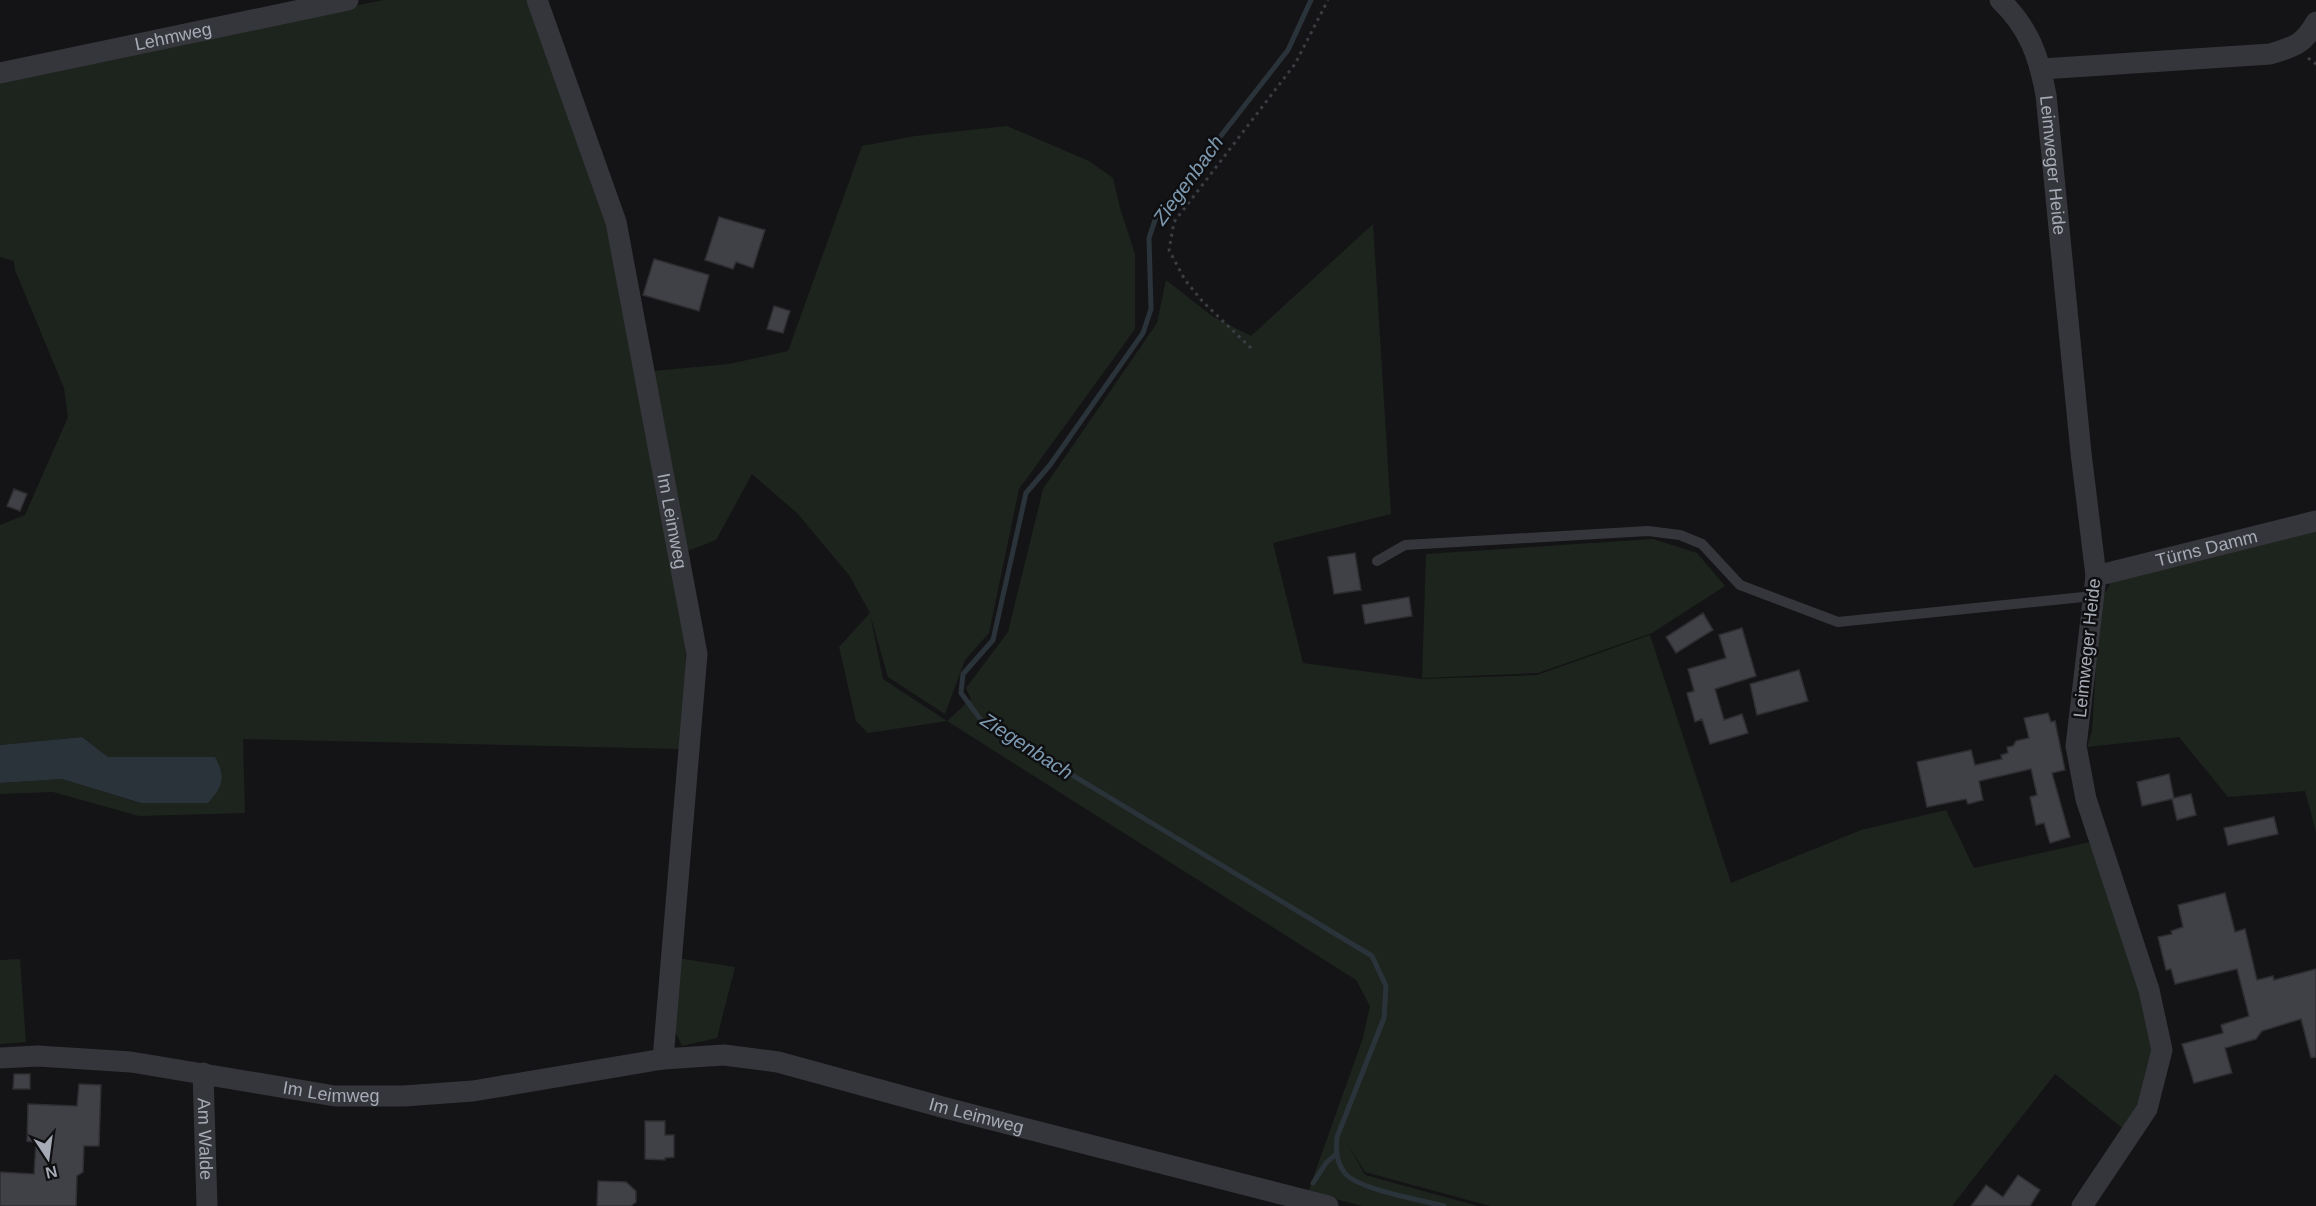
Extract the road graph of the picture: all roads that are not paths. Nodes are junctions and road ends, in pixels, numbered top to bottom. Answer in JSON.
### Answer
{"nodes":[{"id":1,"x":348,"y":0,"type":"edge"},
{"id":2,"x":537,"y":0,"type":"edge"},
{"id":3,"x":2000,"y":0,"type":"edge"},
{"id":4,"x":2316,"y":22,"type":"edge"},
{"id":5,"x":2042,"y":69,"type":"junction"},
{"id":6,"x":0,"y":73,"type":"edge"},
{"id":7,"x":2316,"y":521,"type":"edge"},
{"id":8,"x":1377,"y":561,"type":"dead end"},
{"id":9,"x":2095,"y":586,"type":"junction"},
{"id":10,"x":0,"y":1058,"type":"edge"},
{"id":11,"x":663,"y":1059,"type":"junction"},
{"id":12,"x":203,"y":1073,"type":"junction"},
{"id":13,"x":1284,"y":1201,"type":"edge"},
{"id":14,"x":207,"y":1206,"type":"edge"},
{"id":15,"x":1328,"y":1206,"type":"edge"},
{"id":16,"x":2082,"y":1206,"type":"edge"}],
"edges":[{"from":1,"to":6,"type":"street","name":"Lehmweg"},
{"from":2,"to":11,"type":"street","name":"Im Leimweg"},
{"from":3,"to":5,"type":"street","name":"Leimweger Heide"},
{"from":4,"to":5,"type":"street"},
{"from":5,"to":9,"type":"street","name":"Leimweger Heide"},
{"from":7,"to":9,"type":"street","name":"Türns Damm"},
{"from":8,"to":9,"type":"lane"},
{"from":9,"to":16,"type":"street","name":"Leimweger Heide"},
{"from":10,"to":12,"type":"street","name":"Im Leimweg"},
{"from":11,"to":12,"type":"street","name":"Im Leimweg"},
{"from":11,"to":13,"type":"street","name":"Im Leimweg"},
{"from":12,"to":14,"type":"street","name":"Am Walde"},
{"from":13,"to":15,"type":"street","name":"Im Leimweg"}]}
